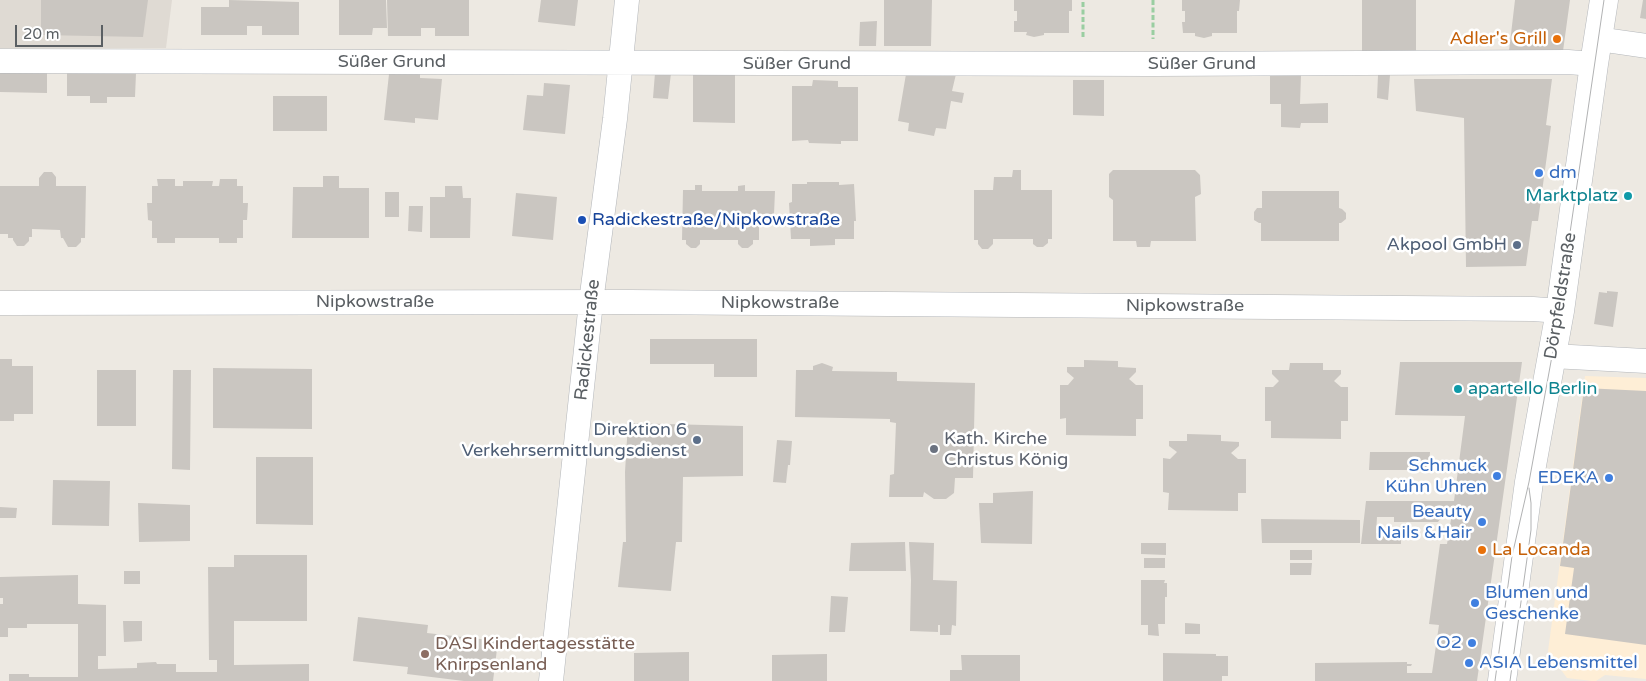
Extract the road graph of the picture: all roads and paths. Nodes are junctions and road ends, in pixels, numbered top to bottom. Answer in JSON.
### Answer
{"nodes":[{"id":1,"x":627,"y":0,"type":"edge"},
{"id":2,"x":1083,"y":0,"type":"edge"},
{"id":3,"x":1153,"y":0,"type":"edge"},
{"id":4,"x":1604,"y":0,"type":"edge"},
{"id":5,"x":1646,"y":46,"type":"edge"},
{"id":6,"x":1596,"y":52,"type":"junction"},
{"id":7,"x":0,"y":61,"type":"edge"},
{"id":8,"x":620,"y":63,"type":"junction"},
{"id":9,"x":1083,"y":64,"type":"junction"},
{"id":10,"x":1154,"y":64,"type":"junction"},
{"id":11,"x":591,"y":302,"type":"junction"},
{"id":12,"x":0,"y":303,"type":"edge"},
{"id":13,"x":1560,"y":311,"type":"junction"},
{"id":14,"x":1552,"y":356,"type":"junction"},
{"id":15,"x":1646,"y":361,"type":"edge"},
{"id":16,"x":551,"y":681,"type":"edge"},
{"id":17,"x":1502,"y":681,"type":"edge"}],
"edges":[{"from":1,"to":8,"type":"street","name":"Radickestraße"},
{"from":2,"to":9,"type":"path"},
{"from":3,"to":10,"type":"path"},
{"from":4,"to":6,"type":"street","name":"Dörpfeldstraße"},
{"from":5,"to":6,"type":"street","name":"Süßer Grund"},
{"from":6,"to":10,"type":"street","name":"Süßer Grund"},
{"from":6,"to":13,"type":"street","name":"Dörpfeldstraße"},
{"from":7,"to":8,"type":"street","name":"Süßer Grund"},
{"from":8,"to":9,"type":"street","name":"Süßer Grund"},
{"from":8,"to":11,"type":"street","name":"Radickestraße"},
{"from":9,"to":10,"type":"street","name":"Süßer Grund"},
{"from":11,"to":12,"type":"street","name":"Nipkowstraße"},
{"from":11,"to":13,"type":"street","name":"Nipkowstraße"},
{"from":11,"to":16,"type":"street","name":"Radickestraße"},
{"from":13,"to":14,"type":"street","name":"Dörpfeldstraße"},
{"from":14,"to":15,"type":"street"},
{"from":14,"to":17,"type":"street","name":"Dörpfeldstraße"}]}
